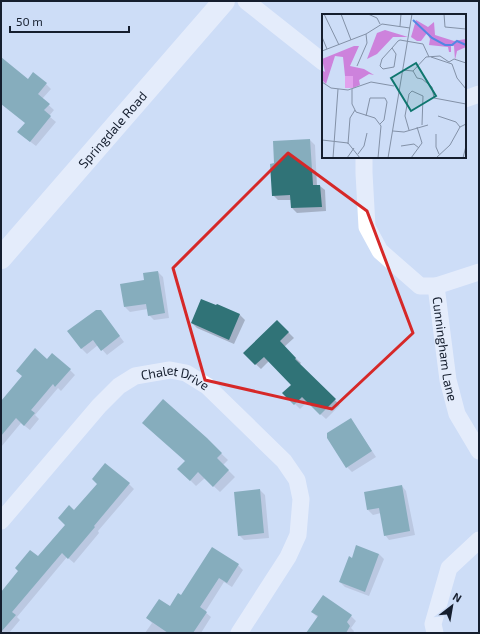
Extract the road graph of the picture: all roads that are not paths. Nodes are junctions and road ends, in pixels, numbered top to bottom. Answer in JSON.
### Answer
{"nodes":[{"id":1,"x":224,"y":1,"type":"edge"},
{"id":2,"x":246,"y":1,"type":"edge"},
{"id":3,"x":322,"y":61,"type":"edge"},
{"id":4,"x":479,"y":94,"type":"edge"},
{"id":5,"x":466,"y":99,"type":"edge"},
{"id":6,"x":364,"y":158,"type":"edge"},
{"id":7,"x":1,"y":258,"type":"edge"},
{"id":8,"x":479,"y":272,"type":"edge"},
{"id":9,"x":436,"y":286,"type":"junction"},
{"id":10,"x":479,"y":451,"type":"edge"},
{"id":11,"x":1,"y":521,"type":"edge"},
{"id":12,"x":479,"y":540,"type":"edge"},
{"id":13,"x":239,"y":633,"type":"edge"},
{"id":14,"x":435,"y":633,"type":"edge"}],
"edges":[{"from":1,"to":7,"type":"main road","name":"Springdale Road"},
{"from":2,"to":3,"type":"street"},
{"from":4,"to":5,"type":"street"},
{"from":6,"to":9,"type":"street","name":"Cunningham Lane"},
{"from":8,"to":9,"type":"street"},
{"from":9,"to":10,"type":"street","name":"Cunningham Lane"},
{"from":11,"to":13,"type":"street","name":"Chalet Drive"},
{"from":12,"to":14,"type":"street"}]}
